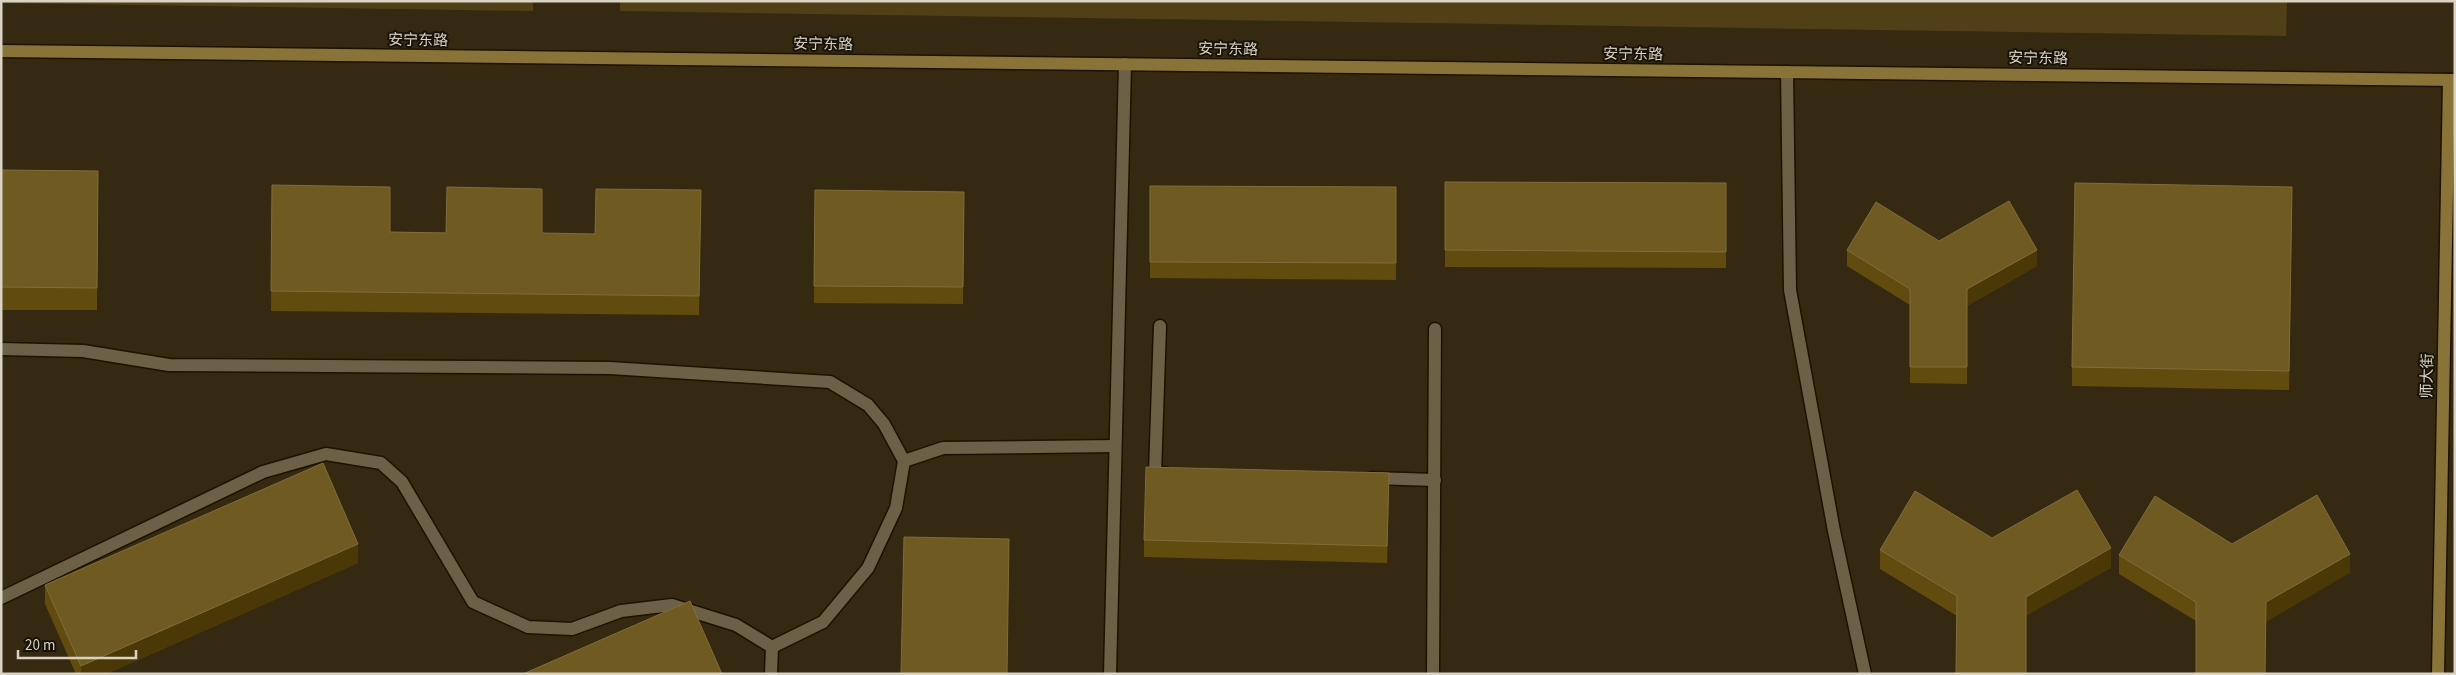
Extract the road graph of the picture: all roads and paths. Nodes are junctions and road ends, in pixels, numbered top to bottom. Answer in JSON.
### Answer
{"nodes":[{"id":1,"x":1,"y":51,"type":"edge"},
{"id":2,"x":1125,"y":64,"type":"junction"},
{"id":3,"x":1787,"y":72,"type":"junction"},
{"id":4,"x":2452,"y":80,"type":"edge"},
{"id":5,"x":1160,"y":326,"type":"dead end"},
{"id":6,"x":1435,"y":329,"type":"dead end"},
{"id":7,"x":1,"y":349,"type":"edge"},
{"id":8,"x":1115,"y":446,"type":"junction"},
{"id":9,"x":904,"y":461,"type":"junction"},
{"id":10,"x":1175,"y":473,"type":"edge"},
{"id":11,"x":1355,"y":478,"type":"edge"},
{"id":12,"x":1434,"y":480,"type":"junction"},
{"id":13,"x":1,"y":598,"type":"edge"},
{"id":14,"x":772,"y":647,"type":"junction"},
{"id":15,"x":772,"y":674,"type":"edge"},
{"id":16,"x":1110,"y":674,"type":"edge"},
{"id":17,"x":1434,"y":674,"type":"edge"},
{"id":18,"x":1865,"y":674,"type":"edge"},
{"id":19,"x":2438,"y":674,"type":"edge"}],
"edges":[{"from":1,"to":2,"type":"main road","name":"安宁东路"},
{"from":2,"to":3,"type":"main road","name":"安宁东路"},
{"from":2,"to":8,"type":"street"},
{"from":3,"to":4,"type":"main road","name":"安宁东路"},
{"from":3,"to":18,"type":"street"},
{"from":4,"to":19,"type":"main road","name":"师大街"},
{"from":5,"to":10,"type":"street"},
{"from":6,"to":12,"type":"street"},
{"from":7,"to":9,"type":"street"},
{"from":8,"to":9,"type":"street"},
{"from":8,"to":16,"type":"street"},
{"from":9,"to":14,"type":"street"},
{"from":11,"to":12,"type":"street"},
{"from":12,"to":17,"type":"street"},
{"from":13,"to":14,"type":"street"},
{"from":14,"to":15,"type":"street"}]}
